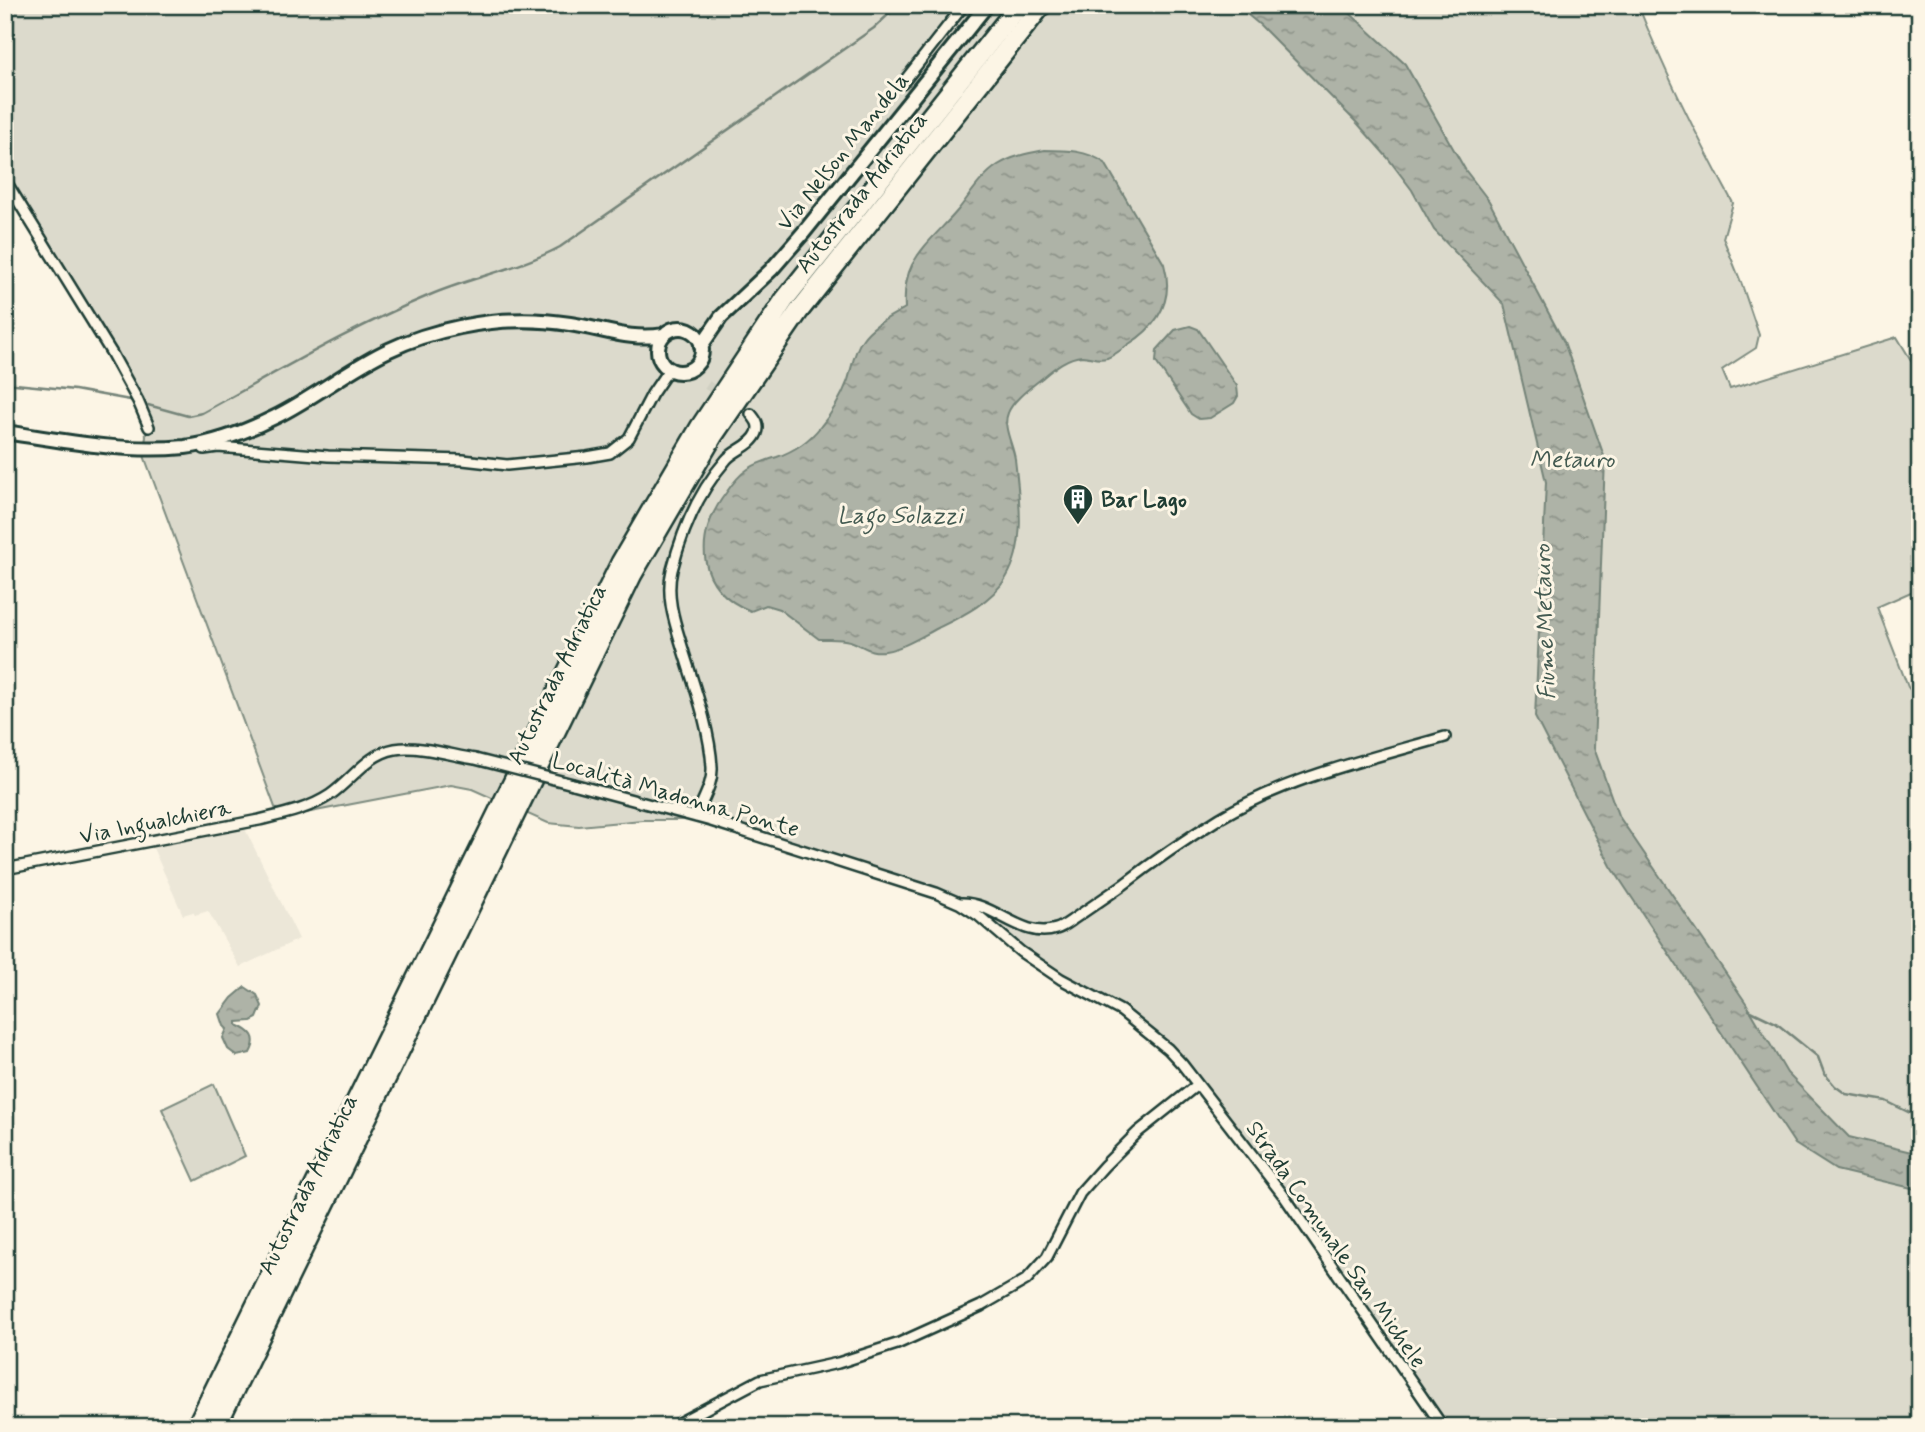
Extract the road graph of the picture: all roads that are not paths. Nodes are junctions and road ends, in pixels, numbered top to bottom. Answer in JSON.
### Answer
{"nodes":[{"id":1,"x":964,"y":5,"type":"edge"},
{"id":2,"x":987,"y":5,"type":"edge"},
{"id":3,"x":1042,"y":5,"type":"edge"},
{"id":4,"x":1021,"y":12,"type":"edge"},
{"id":5,"x":902,"y":84,"type":"dead end"},
{"id":6,"x":5,"y":180,"type":"edge"},
{"id":7,"x":721,"y":317,"type":"junction"},
{"id":8,"x":688,"y":330,"type":"junction"},
{"id":9,"x":664,"y":335,"type":"junction"},
{"id":10,"x":630,"y":337,"type":"junction"},
{"id":11,"x":701,"y":346,"type":"junction"},
{"id":12,"x":659,"y":354,"type":"junction"},
{"id":13,"x":669,"y":369,"type":"junction"},
{"id":14,"x":751,"y":414,"type":"dead end"},
{"id":15,"x":149,"y":427,"type":"dead end"},
{"id":16,"x":5,"y":432,"type":"edge"},
{"id":17,"x":147,"y":454,"type":"dead end"},
{"id":18,"x":1445,"y":737,"type":"dead end"},
{"id":19,"x":311,"y":806,"type":"joint"},
{"id":20,"x":696,"y":817,"type":"junction"},
{"id":21,"x":5,"y":869,"type":"edge"},
{"id":22,"x":959,"y":903,"type":"junction"},
{"id":23,"x":1197,"y":1085,"type":"junction"},
{"id":24,"x":196,"y":1427,"type":"edge"},
{"id":25,"x":216,"y":1427,"type":"edge"},
{"id":26,"x":671,"y":1427,"type":"edge"},
{"id":27,"x":1443,"y":1427,"type":"edge"}],
"edges":[{"from":1,"to":5,"type":"street"},
{"from":2,"to":7,"type":"main road","name":"Via Nelson Mandela"},
{"from":3,"to":4,"type":"highway","name":"Autostrada Adriatica"},
{"from":4,"to":24,"type":"highway","name":"Autostrada Adriatica"},
{"from":4,"to":25,"type":"highway","name":"Autostrada Adriatica"},
{"from":6,"to":15,"type":"street"},
{"from":7,"to":8,"type":"main road","name":"Via Nelson Mandela"},
{"from":7,"to":11,"type":"main road","name":"Via Nelson Mandela"},
{"from":8,"to":9,"type":"main road"},
{"from":8,"to":11,"type":"main road"},
{"from":9,"to":10,"type":"main road"},
{"from":9,"to":12,"type":"main road"},
{"from":10,"to":12,"type":"main road"},
{"from":10,"to":16,"type":"main road"},
{"from":11,"to":13,"type":"main road"},
{"from":12,"to":13,"type":"main road"},
{"from":13,"to":17,"type":"street"},
{"from":14,"to":20,"type":"street"},
{"from":18,"to":22,"type":"street","name":"Località Madonna Ponte"},
{"from":19,"to":20,"type":"street","name":"Località Madonna Ponte","bridge":true},
{"from":19,"to":21,"type":"street","name":"Via Ingualchiera"},
{"from":20,"to":22,"type":"street","name":"Località Madonna Ponte"},
{"from":22,"to":23,"type":"street","name":"Località Madonna Ponte"},
{"from":23,"to":26,"type":"street"},
{"from":23,"to":27,"type":"street","name":"Strada Comunale San Michele"}]}
